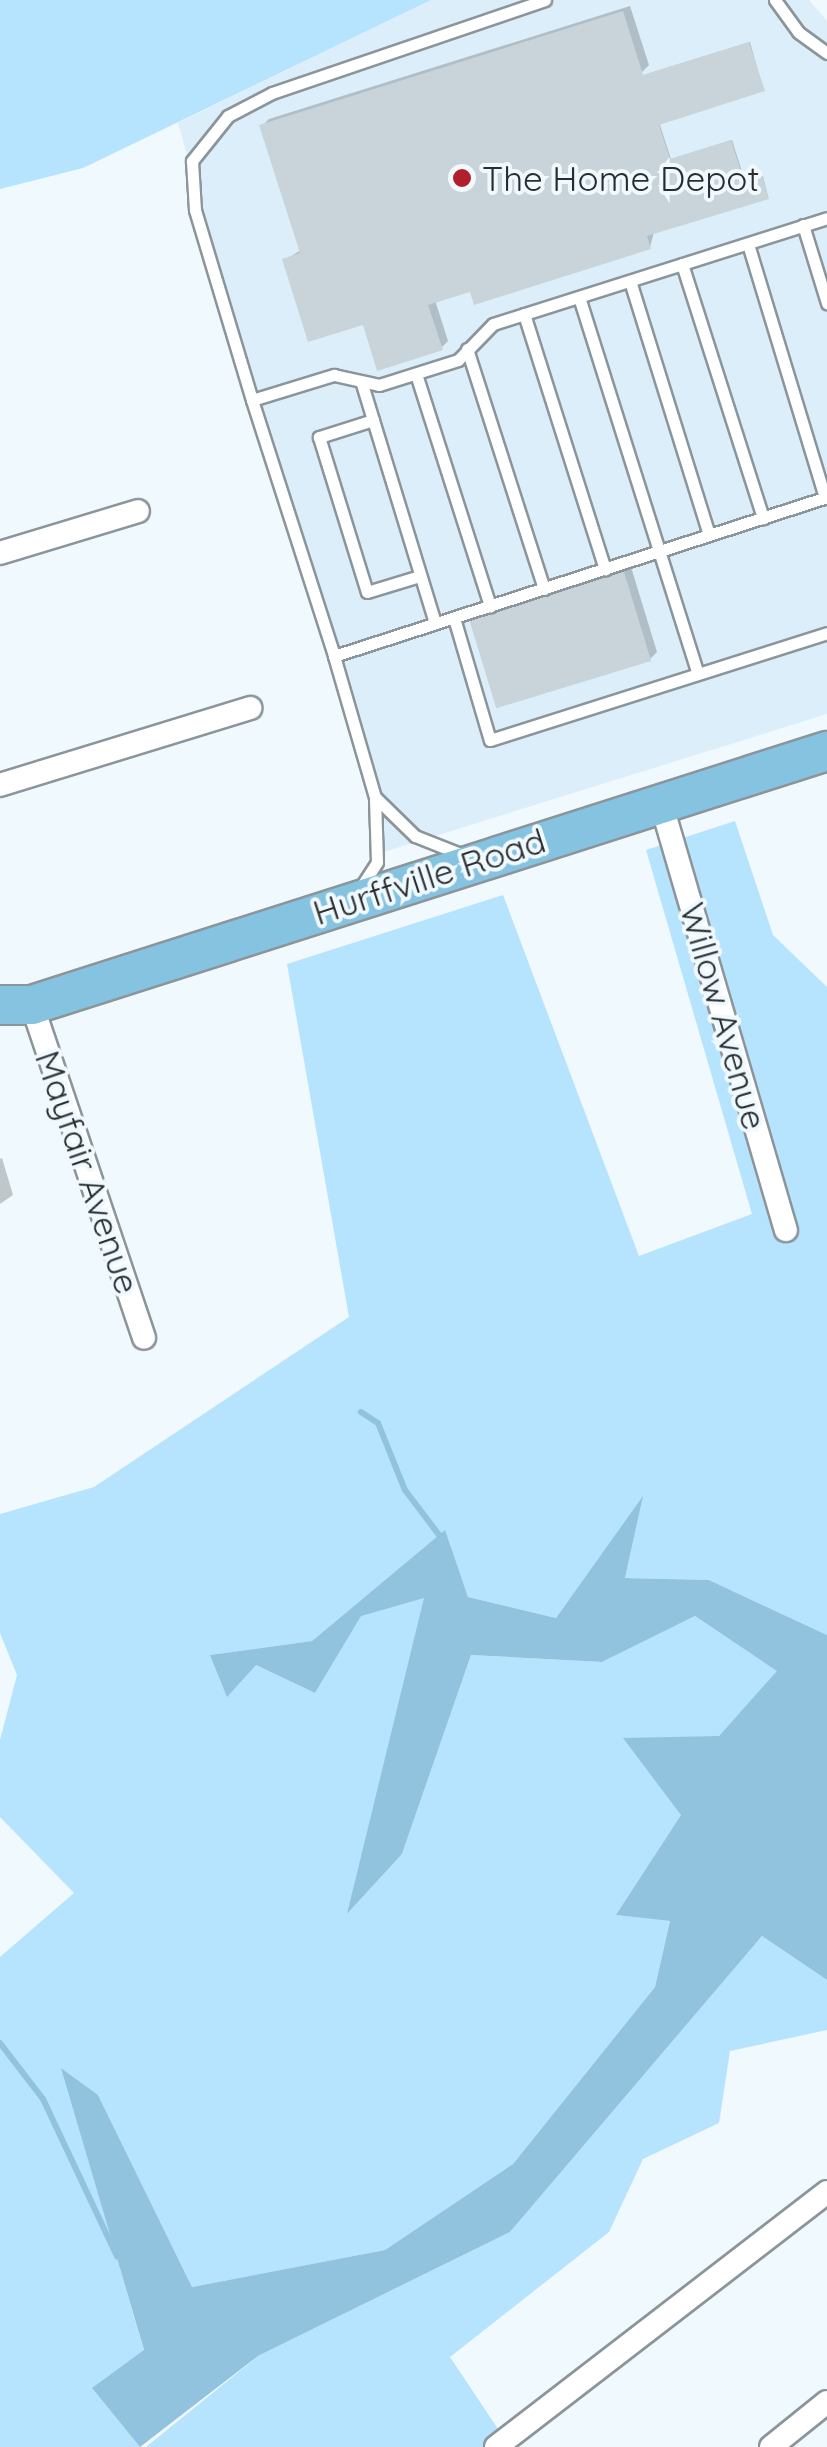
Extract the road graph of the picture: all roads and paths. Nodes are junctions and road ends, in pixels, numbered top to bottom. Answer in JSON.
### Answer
{"nodes":[{"id":1,"x":545,"y":0,"type":"edge"},
{"id":2,"x":775,"y":0,"type":"edge"},
{"id":3,"x":827,"y":53,"type":"edge"},
{"id":4,"x":827,"y":218,"type":"edge"},
{"id":5,"x":803,"y":225,"type":"junction"},
{"id":6,"x":748,"y":244,"type":"junction"},
{"id":7,"x":682,"y":264,"type":"junction"},
{"id":8,"x":630,"y":280,"type":"junction"},
{"id":9,"x":580,"y":296,"type":"junction"},
{"id":10,"x":827,"y":303,"type":"edge"},
{"id":11,"x":524,"y":314,"type":"junction"},
{"id":12,"x":467,"y":349,"type":"junction"},
{"id":13,"x":416,"y":374,"type":"junction"},
{"id":14,"x":362,"y":384,"type":"junction"},
{"id":15,"x":252,"y":400,"type":"junction"},
{"id":16,"x":373,"y":420,"type":"junction"},
{"id":17,"x":826,"y":497,"type":"edge"},
{"id":18,"x":138,"y":511,"type":"dead end"},
{"id":19,"x":762,"y":518,"type":"junction"},
{"id":20,"x":710,"y":534,"type":"junction"},
{"id":21,"x":659,"y":550,"type":"junction"},
{"id":22,"x":0,"y":554,"type":"edge"},
{"id":23,"x":605,"y":569,"type":"junction"},
{"id":24,"x":420,"y":576,"type":"junction"},
{"id":25,"x":544,"y":588,"type":"junction"},
{"id":26,"x":490,"y":606,"type":"junction"},
{"id":27,"x":454,"y":618,"type":"junction"},
{"id":28,"x":434,"y":624,"type":"junction"},
{"id":29,"x":827,"y":633,"type":"edge"},
{"id":30,"x":334,"y":656,"type":"junction"},
{"id":31,"x":698,"y":674,"type":"junction"},
{"id":32,"x":250,"y":708,"type":"dead end"},
{"id":33,"x":827,"y":751,"type":"edge"},
{"id":34,"x":0,"y":785,"type":"edge"},
{"id":35,"x":376,"y":797,"type":"junction"},
{"id":36,"x":662,"y":802,"type":"junction"},
{"id":37,"x":476,"y":861,"type":"junction"},
{"id":38,"x":351,"y":901,"type":"junction"},
{"id":39,"x":16,"y":1005,"type":"edge"},
{"id":40,"x":0,"y":1029,"type":"edge"},
{"id":41,"x":786,"y":1230,"type":"dead end"},
{"id":42,"x":144,"y":1338,"type":"dead end"},
{"id":43,"x":827,"y":2192,"type":"edge"},
{"id":44,"x":827,"y":2402,"type":"edge"},
{"id":45,"x":496,"y":2447,"type":"edge"},
{"id":46,"x":771,"y":2447,"type":"edge"}],
"edges":[{"from":1,"to":15,"type":"lane"},
{"from":2,"to":3,"type":"lane"},
{"from":4,"to":5,"type":"lane"},
{"from":5,"to":6,"type":"lane"},
{"from":5,"to":10,"type":"lane"},
{"from":6,"to":7,"type":"lane"},
{"from":6,"to":17,"type":"lane"},
{"from":7,"to":8,"type":"lane"},
{"from":7,"to":19,"type":"lane"},
{"from":8,"to":9,"type":"lane"},
{"from":8,"to":20,"type":"lane"},
{"from":9,"to":11,"type":"lane"},
{"from":9,"to":21,"type":"lane"},
{"from":11,"to":12,"type":"lane"},
{"from":11,"to":23,"type":"lane"},
{"from":12,"to":13,"type":"lane"},
{"from":12,"to":25,"type":"lane"},
{"from":13,"to":14,"type":"lane"},
{"from":13,"to":26,"type":"lane"},
{"from":14,"to":15,"type":"lane"},
{"from":14,"to":16,"type":"lane"},
{"from":15,"to":30,"type":"lane"},
{"from":16,"to":24,"type":"lane"},
{"from":16,"to":24,"type":"lane"},
{"from":17,"to":19,"type":"lane"},
{"from":18,"to":22,"type":"street"},
{"from":19,"to":20,"type":"lane"},
{"from":20,"to":21,"type":"lane"},
{"from":21,"to":23,"type":"lane"},
{"from":21,"to":31,"type":"lane"},
{"from":23,"to":25,"type":"lane"},
{"from":24,"to":28,"type":"lane"},
{"from":25,"to":26,"type":"lane"},
{"from":26,"to":27,"type":"lane"},
{"from":27,"to":28,"type":"lane"},
{"from":27,"to":31,"type":"lane"},
{"from":28,"to":30,"type":"lane"},
{"from":29,"to":31,"type":"lane"},
{"from":30,"to":35,"type":"lane"},
{"from":32,"to":34,"type":"street"},
{"from":33,"to":36,"type":"main road","name":"Hurffville Road"},
{"from":35,"to":37,"type":"lane"},
{"from":35,"to":38,"type":"lane"},
{"from":36,"to":37,"type":"main road","name":"Hurffville Road"},
{"from":36,"to":41,"type":"street","name":"Willow Avenue"},
{"from":37,"to":38,"type":"main road","name":"Hurffville Road"},
{"from":38,"to":39,"type":"main road","name":"Hurffville Road"},
{"from":39,"to":40,"type":"main road","name":"Hurffville Road"},
{"from":39,"to":42,"type":"street","name":"Mayfair Avenue"},
{"from":43,"to":45,"type":"street"},
{"from":44,"to":46,"type":"street"}]}
